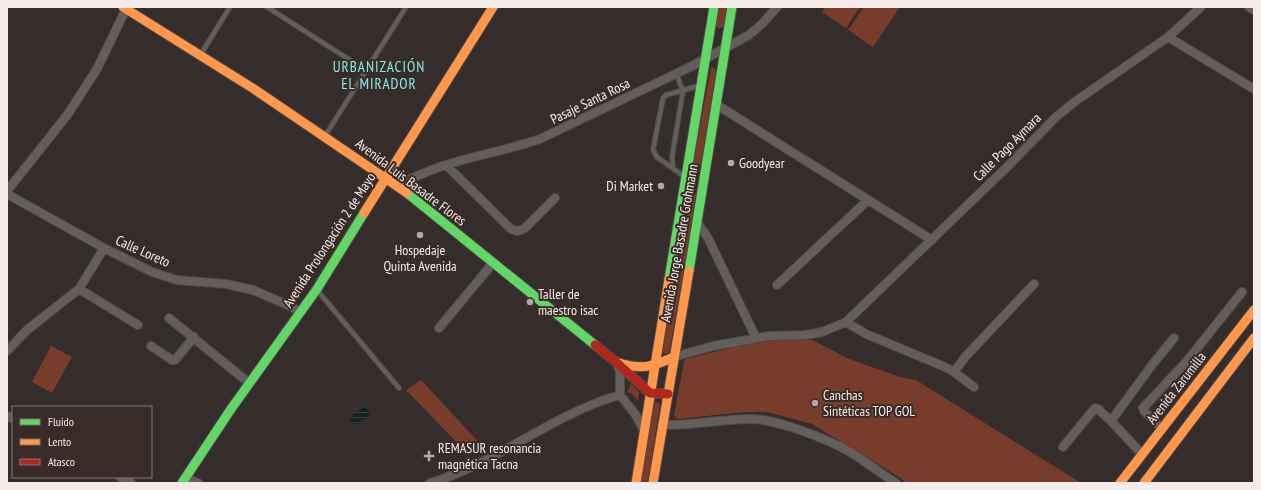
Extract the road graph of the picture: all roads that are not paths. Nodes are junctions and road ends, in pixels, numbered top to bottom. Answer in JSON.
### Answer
{"nodes":[{"id":1,"x":125,"y":7,"type":"edge"},
{"id":2,"x":230,"y":7,"type":"edge"},
{"id":3,"x":267,"y":7,"type":"edge"},
{"id":4,"x":406,"y":7,"type":"edge"},
{"id":5,"x":493,"y":7,"type":"edge"},
{"id":6,"x":714,"y":7,"type":"edge"},
{"id":7,"x":732,"y":7,"type":"edge"},
{"id":8,"x":777,"y":7,"type":"edge"},
{"id":9,"x":1201,"y":7,"type":"edge"},
{"id":10,"x":1248,"y":7,"type":"edge"},
{"id":11,"x":1254,"y":10,"type":"edge"},
{"id":12,"x":1168,"y":36,"type":"junction"},
{"id":13,"x":726,"y":48,"type":"junction"},
{"id":14,"x":201,"y":55,"type":"junction"},
{"id":15,"x":705,"y":59,"type":"junction"},
{"id":16,"x":367,"y":71,"type":"junction"},
{"id":17,"x":676,"y":73,"type":"junction"},
{"id":18,"x":701,"y":86,"type":"junction"},
{"id":19,"x":1254,"y":89,"type":"edge"},
{"id":20,"x":683,"y":91,"type":"junction"},
{"id":21,"x":717,"y":106,"type":"junction"},
{"id":22,"x":324,"y":136,"type":"junction"},
{"id":23,"x":446,"y":166,"type":"junction"},
{"id":24,"x":673,"y":168,"type":"junction"},
{"id":25,"x":385,"y":178,"type":"junction"},
{"id":26,"x":689,"y":178,"type":"junction"},
{"id":27,"x":398,"y":186,"type":"junction"},
{"id":28,"x":7,"y":193,"type":"edge"},
{"id":29,"x":556,"y":198,"type":"dead end"},
{"id":30,"x":868,"y":200,"type":"junction"},
{"id":31,"x":697,"y":221,"type":"junction"},
{"id":32,"x":932,"y":240,"type":"junction"},
{"id":33,"x":104,"y":248,"type":"junction"},
{"id":34,"x":493,"y":263,"type":"junction"},
{"id":35,"x":1034,"y":284,"type":"dead end"},
{"id":36,"x":777,"y":285,"type":"dead end"},
{"id":37,"x":80,"y":289,"type":"junction"},
{"id":38,"x":317,"y":289,"type":"junction"},
{"id":39,"x":1242,"y":292,"type":"dead end"},
{"id":40,"x":1254,"y":310,"type":"edge"},
{"id":41,"x":300,"y":312,"type":"junction"},
{"id":42,"x":169,"y":318,"type":"dead end"},
{"id":43,"x":846,"y":322,"type":"junction"},
{"id":44,"x":138,"y":325,"type":"dead end"},
{"id":45,"x":439,"y":328,"type":"dead end"},
{"id":46,"x":194,"y":337,"type":"junction"},
{"id":47,"x":756,"y":338,"type":"junction"},
{"id":48,"x":1174,"y":338,"type":"dead end"},
{"id":49,"x":1254,"y":338,"type":"edge"},
{"id":50,"x":151,"y":346,"type":"dead end"},
{"id":51,"x":7,"y":351,"type":"edge"},
{"id":52,"x":674,"y":357,"type":"junction"},
{"id":53,"x":616,"y":362,"type":"junction"},
{"id":54,"x":655,"y":365,"type":"junction"},
{"id":55,"x":954,"y":372,"type":"junction"},
{"id":56,"x":249,"y":383,"type":"junction"},
{"id":57,"x":974,"y":387,"type":"dead end"},
{"id":58,"x":399,"y":388,"type":"dead end"},
{"id":59,"x":650,"y":393,"type":"junction"},
{"id":60,"x":620,"y":394,"type":"junction"},
{"id":61,"x":668,"y":394,"type":"junction"},
{"id":62,"x":1111,"y":421,"type":"junction"},
{"id":63,"x":662,"y":425,"type":"junction"},
{"id":64,"x":1162,"y":429,"type":"junction"},
{"id":65,"x":644,"y":430,"type":"junction"},
{"id":66,"x":1063,"y":447,"type":"dead end"},
{"id":67,"x":1142,"y":454,"type":"junction"},
{"id":68,"x":122,"y":478,"type":"edge"},
{"id":69,"x":183,"y":480,"type":"edge"},
{"id":70,"x":131,"y":483,"type":"edge"},
{"id":71,"x":198,"y":483,"type":"edge"},
{"id":72,"x":430,"y":483,"type":"edge"},
{"id":73,"x":636,"y":483,"type":"edge"},
{"id":74,"x":653,"y":483,"type":"edge"},
{"id":75,"x":896,"y":483,"type":"edge"},
{"id":76,"x":1120,"y":483,"type":"edge"},
{"id":77,"x":1144,"y":483,"type":"edge"}],
"edges":[{"from":1,"to":14,"type":"main road","name":"Avenida Luis Basadre Flores"},
{"from":1,"to":28,"type":"street"},
{"from":2,"to":14,"type":"lane"},
{"from":3,"to":16,"type":"lane"},
{"from":4,"to":16,"type":"lane"},
{"from":5,"to":25,"type":"main road","name":"Avenida Prolongación 2 de Mayo"},
{"from":6,"to":15,"type":"main road","name":"Avenida Jorge Basadre Grohmann"},
{"from":7,"to":13,"type":"main road","name":"Avenida Jorge Basadre Grohmann"},
{"from":8,"to":13,"type":"street","name":"Pasaje Santa Rosa"},
{"from":9,"to":12,"type":"street","name":"Calle Pago Aymara"},
{"from":10,"to":11,"type":"street"},
{"from":12,"to":19,"type":"street"},
{"from":12,"to":32,"type":"street","name":"Calle Pago Aymara"},
{"from":13,"to":15,"type":"street","name":"Pasaje Santa Rosa"},
{"from":13,"to":21,"type":"main road","name":"Avenida Jorge Basadre Grohmann"},
{"from":14,"to":22,"type":"main road","name":"Avenida Luis Basadre Flores"},
{"from":15,"to":17,"type":"street","name":"Pasaje Santa Rosa"},
{"from":15,"to":18,"type":"main road","name":"Avenida Jorge Basadre Grohmann"},
{"from":16,"to":22,"type":"lane"},
{"from":17,"to":20,"type":"lane"},
{"from":17,"to":23,"type":"street","name":"Pasaje Santa Rosa"},
{"from":18,"to":20,"type":"lane"},
{"from":18,"to":26,"type":"main road","name":"Avenida Jorge Basadre Grohmann"},
{"from":20,"to":24,"type":"lane"},
{"from":20,"to":24,"type":"lane"},
{"from":21,"to":30,"type":"street"},
{"from":21,"to":31,"type":"main road","name":"Avenida Jorge Basadre Grohmann"},
{"from":22,"to":25,"type":"main road","name":"Avenida Luis Basadre Flores"},
{"from":23,"to":27,"type":"street","name":"Pasaje Santa Rosa"},
{"from":23,"to":29,"type":"street"},
{"from":24,"to":26,"type":"lane"},
{"from":25,"to":27,"type":"main road","name":"Avenida Luis Basadre Flores"},
{"from":25,"to":38,"type":"main road","name":"Avenida Prolongación 2 de Mayo"},
{"from":26,"to":54,"type":"main road","name":"Avenida Jorge Basadre Grohmann"},
{"from":27,"to":34,"type":"main road","name":"Avenida Luis Basadre Flores"},
{"from":28,"to":33,"type":"street","name":"Calle Loreto"},
{"from":30,"to":32,"type":"street"},
{"from":30,"to":36,"type":"street"},
{"from":31,"to":47,"type":"street"},
{"from":31,"to":52,"type":"main road","name":"Avenida Jorge Basadre Grohmann"},
{"from":32,"to":43,"type":"street","name":"Calle Pago Aymara"},
{"from":33,"to":37,"type":"street"},
{"from":33,"to":41,"type":"street","name":"Calle Loreto"},
{"from":34,"to":45,"type":"street"},
{"from":34,"to":53,"type":"main road","name":"Avenida Luis Basadre Flores"},
{"from":35,"to":55,"type":"street"},
{"from":37,"to":44,"type":"street"},
{"from":37,"to":51,"type":"street"},
{"from":38,"to":41,"type":"main road","name":"Avenida Prolongación 2 de Mayo"},
{"from":38,"to":58,"type":"lane"},
{"from":39,"to":64,"type":"street"},
{"from":40,"to":64,"type":"main road","name":"Avenida Zarumilla"},
{"from":41,"to":56,"type":"main road","name":"Avenida Prolongación 2 de Mayo"},
{"from":42,"to":46,"type":"street"},
{"from":43,"to":47,"type":"street"},
{"from":43,"to":55,"type":"street"},
{"from":46,"to":50,"type":"street"},
{"from":46,"to":56,"type":"street"},
{"from":47,"to":52,"type":"street"},
{"from":48,"to":62,"type":"street"},
{"from":49,"to":77,"type":"main road"},
{"from":52,"to":54,"type":"main road"},
{"from":52,"to":61,"type":"main road","name":"Avenida Jorge Basadre Grohmann"},
{"from":53,"to":54,"type":"main road"},
{"from":53,"to":59,"type":"main road","name":"Avenida Luis Basadre Flores"},
{"from":53,"to":60,"type":"street"},
{"from":54,"to":59,"type":"main road","name":"Avenida Jorge Basadre Grohmann"},
{"from":55,"to":57,"type":"street"},
{"from":56,"to":69,"type":"main road","name":"Avenida Prolongación 2 de Mayo"},
{"from":59,"to":61,"type":"main road"},
{"from":59,"to":65,"type":"main road","name":"Avenida Jorge Basadre Grohmann"},
{"from":60,"to":65,"type":"street"},
{"from":60,"to":72,"type":"street"},
{"from":61,"to":63,"type":"main road","name":"Avenida Jorge Basadre Grohmann"},
{"from":62,"to":66,"type":"street"},
{"from":62,"to":67,"type":"street"},
{"from":63,"to":74,"type":"main road","name":"Avenida Jorge Basadre Grohmann"},
{"from":63,"to":75,"type":"street"},
{"from":64,"to":67,"type":"main road","name":"Avenida Zarumilla"},
{"from":65,"to":73,"type":"main road","name":"Avenida Jorge Basadre Grohmann"},
{"from":67,"to":76,"type":"main road","name":"Avenida Zarumilla"},
{"from":68,"to":70,"type":"street"},
{"from":69,"to":71,"type":"street"}]}
